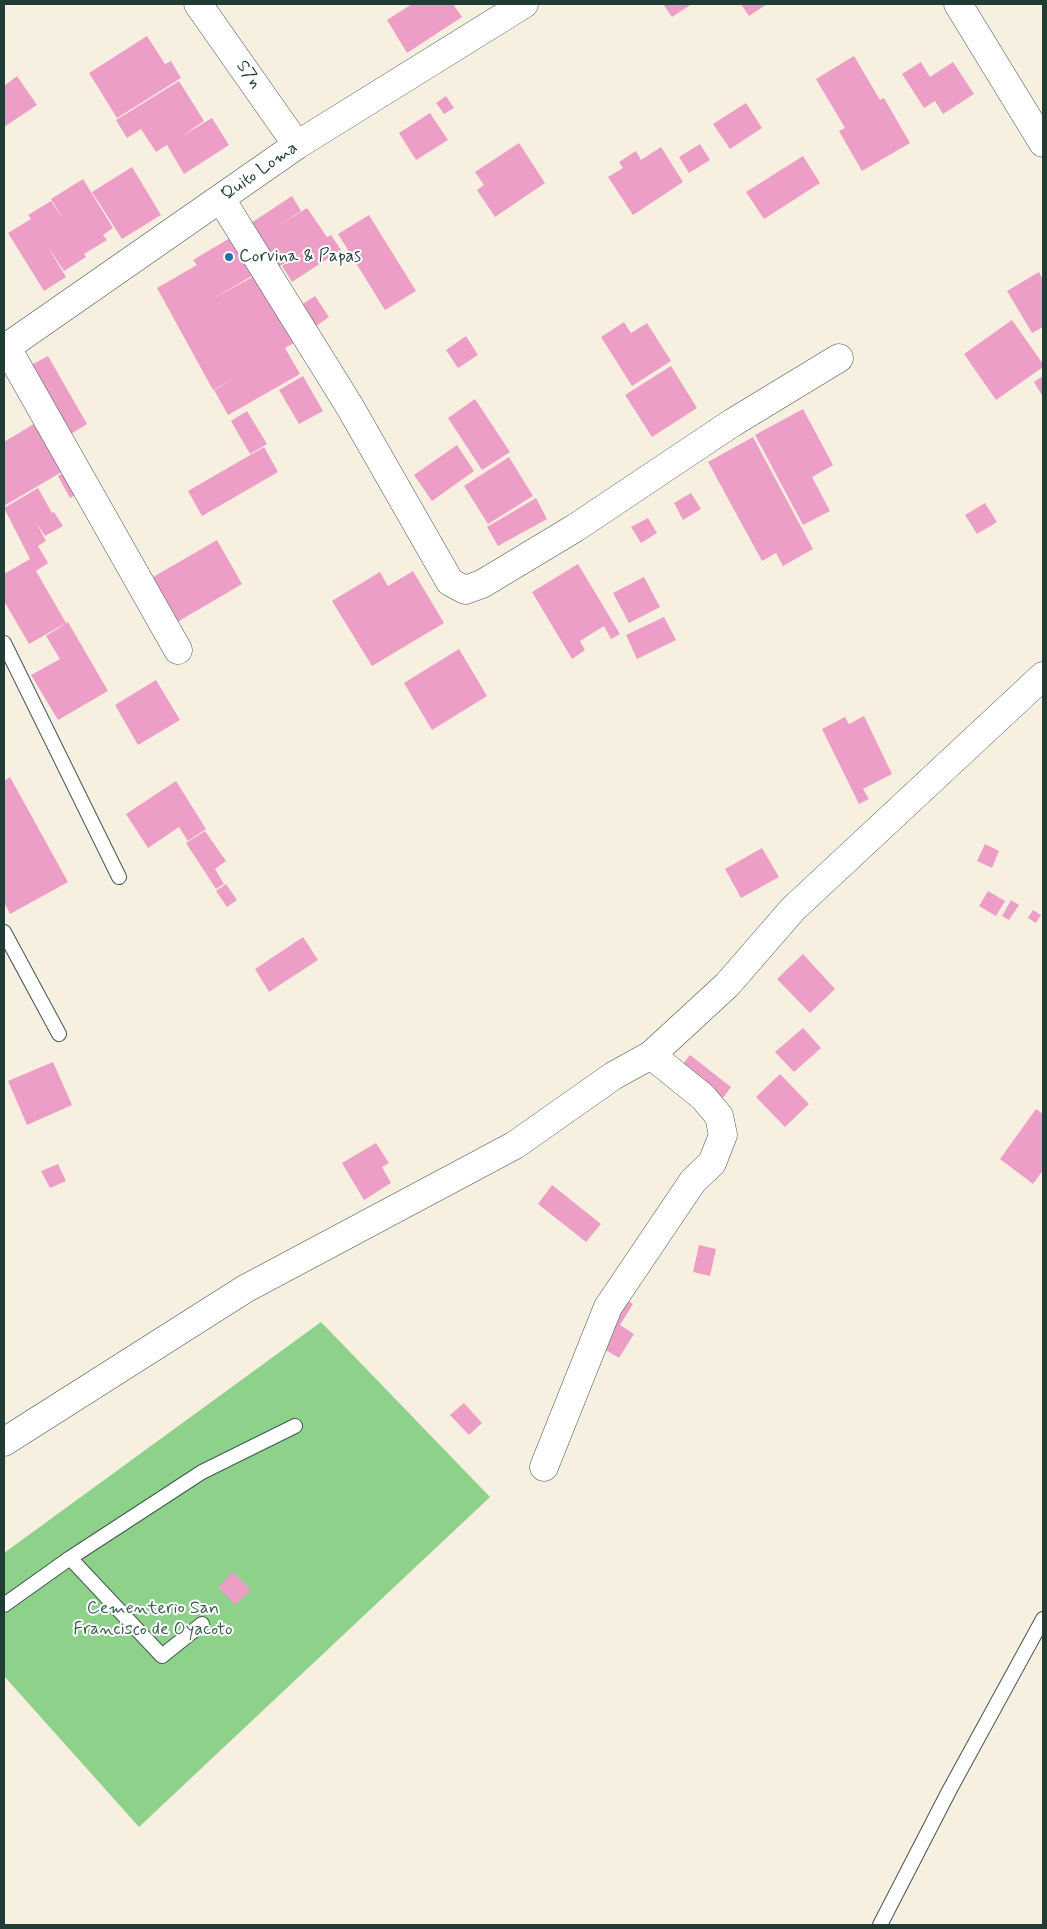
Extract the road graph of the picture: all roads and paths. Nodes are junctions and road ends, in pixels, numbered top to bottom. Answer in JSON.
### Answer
{"nodes":[{"id":1,"x":198,"y":4,"type":"edge"},
{"id":2,"x":524,"y":4,"type":"edge"},
{"id":3,"x":958,"y":4,"type":"edge"},
{"id":4,"x":1043,"y":143,"type":"edge"},
{"id":5,"x":297,"y":145,"type":"junction"},
{"id":6,"x":221,"y":199,"type":"junction"},
{"id":7,"x":5,"y":348,"type":"edge"},
{"id":8,"x":839,"y":358,"type":"dead end"},
{"id":9,"x":4,"y":642,"type":"edge"},
{"id":10,"x":178,"y":650,"type":"dead end"},
{"id":11,"x":1043,"y":676,"type":"edge"},
{"id":12,"x":119,"y":877,"type":"dead end"},
{"id":13,"x":4,"y":932,"type":"edge"},
{"id":14,"x":58,"y":1034,"type":"dead end"},
{"id":15,"x":652,"y":1055,"type":"junction"},
{"id":16,"x":294,"y":1426,"type":"dead end"},
{"id":17,"x":4,"y":1442,"type":"edge"},
{"id":18,"x":544,"y":1466,"type":"dead end"},
{"id":19,"x":70,"y":1558,"type":"junction"},
{"id":20,"x":4,"y":1605,"type":"edge"},
{"id":21,"x":1043,"y":1619,"type":"edge"},
{"id":22,"x":202,"y":1624,"type":"dead end"},
{"id":23,"x":880,"y":1925,"type":"edge"}],
"edges":[{"from":1,"to":5,"type":"street","name":"S7n"},
{"from":2,"to":5,"type":"street","name":"Quito Loma"},
{"from":3,"to":4,"type":"street"},
{"from":5,"to":6,"type":"street","name":"Quito Loma"},
{"from":6,"to":7,"type":"street","name":"Quito Loma"},
{"from":6,"to":8,"type":"street"},
{"from":7,"to":10,"type":"street"},
{"from":9,"to":12,"type":"lane"},
{"from":11,"to":15,"type":"street"},
{"from":13,"to":14,"type":"lane"},
{"from":15,"to":17,"type":"street"},
{"from":15,"to":18,"type":"street"},
{"from":16,"to":19,"type":"lane"},
{"from":19,"to":20,"type":"lane"},
{"from":19,"to":22,"type":"lane"},
{"from":21,"to":23,"type":"lane"}]}
